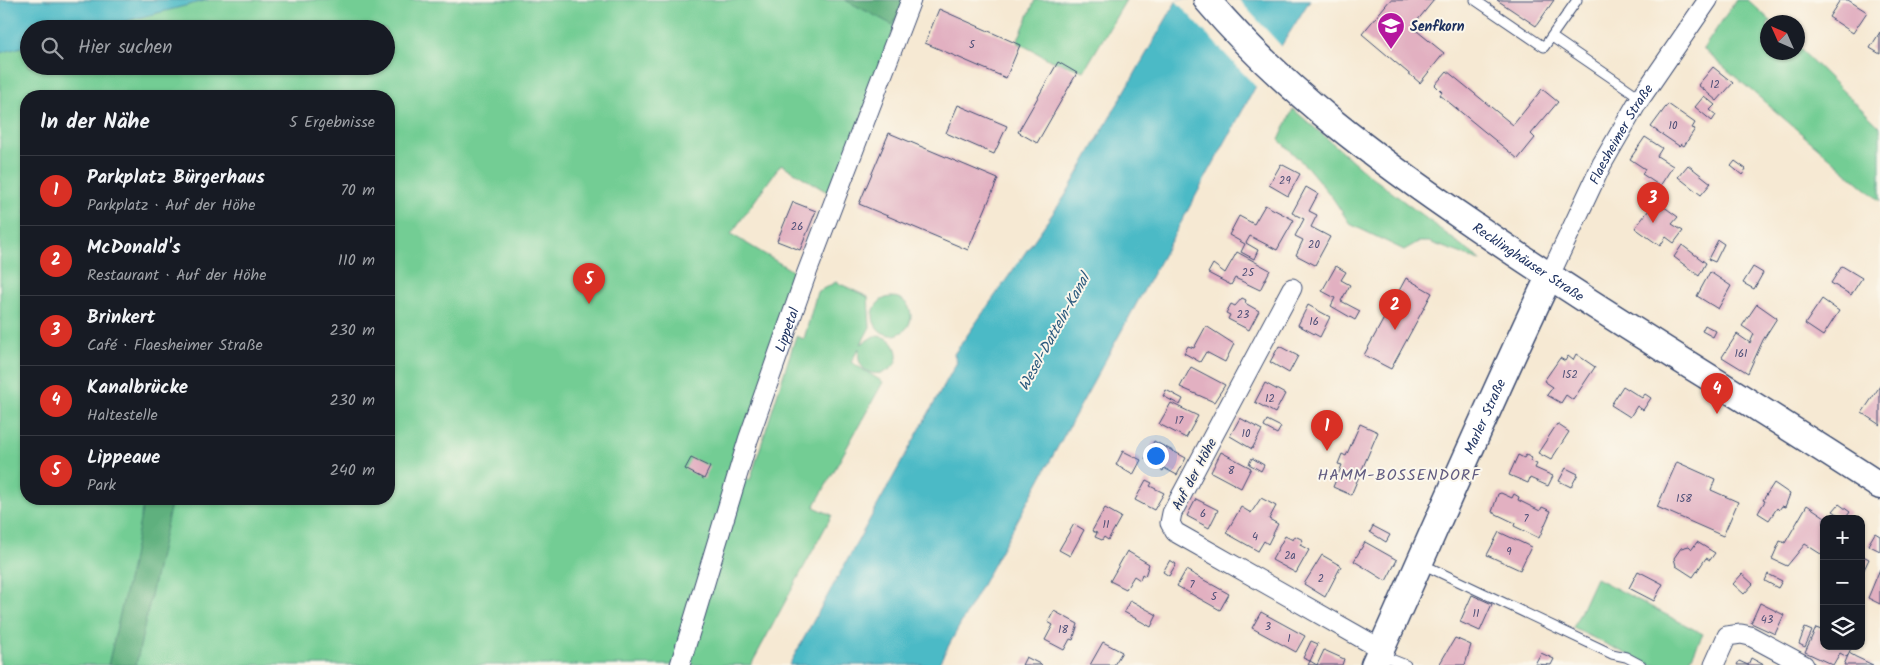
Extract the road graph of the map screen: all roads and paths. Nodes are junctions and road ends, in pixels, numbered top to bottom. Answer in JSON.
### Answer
{"nodes":[{"id":1,"x":911,"y":0,"type":"edge"},
{"id":2,"x":1207,"y":0,"type":"edge"},
{"id":3,"x":1475,"y":0,"type":"edge"},
{"id":4,"x":1577,"y":0,"type":"edge"},
{"id":5,"x":1708,"y":0,"type":"edge"},
{"id":6,"x":1552,"y":37,"type":"junction"},
{"id":7,"x":1641,"y":98,"type":"junction"},
{"id":8,"x":1549,"y":277,"type":"junction"},
{"id":9,"x":1292,"y":288,"type":"dead end"},
{"id":10,"x":1880,"y":486,"type":"edge"},
{"id":11,"x":1420,"y":563,"type":"junction"},
{"id":12,"x":1378,"y":656,"type":"edge"},
{"id":13,"x":680,"y":665,"type":"edge"},
{"id":14,"x":1406,"y":665,"type":"edge"},
{"id":15,"x":1641,"y":665,"type":"edge"},
{"id":16,"x":1714,"y":665,"type":"edge"},
{"id":17,"x":1804,"y":665,"type":"edge"}],
"edges":[{"from":1,"to":13,"type":"street","name":"Lippetal"},
{"from":2,"to":8,"type":"main road","name":"Recklinghäuser Straße"},
{"from":3,"to":6,"type":"lane"},
{"from":4,"to":6,"type":"lane"},
{"from":5,"to":7,"type":"street","name":"Flaesheimer Straße"},
{"from":6,"to":7,"type":"lane"},
{"from":7,"to":8,"type":"street","name":"Flaesheimer Straße"},
{"from":8,"to":10,"type":"main road","name":"Recklinghäuser Straße"},
{"from":8,"to":11,"type":"main road","name":"Marler Straße"},
{"from":9,"to":12,"type":"street","name":"Auf der Höhe"},
{"from":11,"to":12,"type":"main road","name":"Marler Straße"},
{"from":11,"to":15,"type":"lane"},
{"from":12,"to":14,"type":"lane"},
{"from":16,"to":17,"type":"street"}]}
